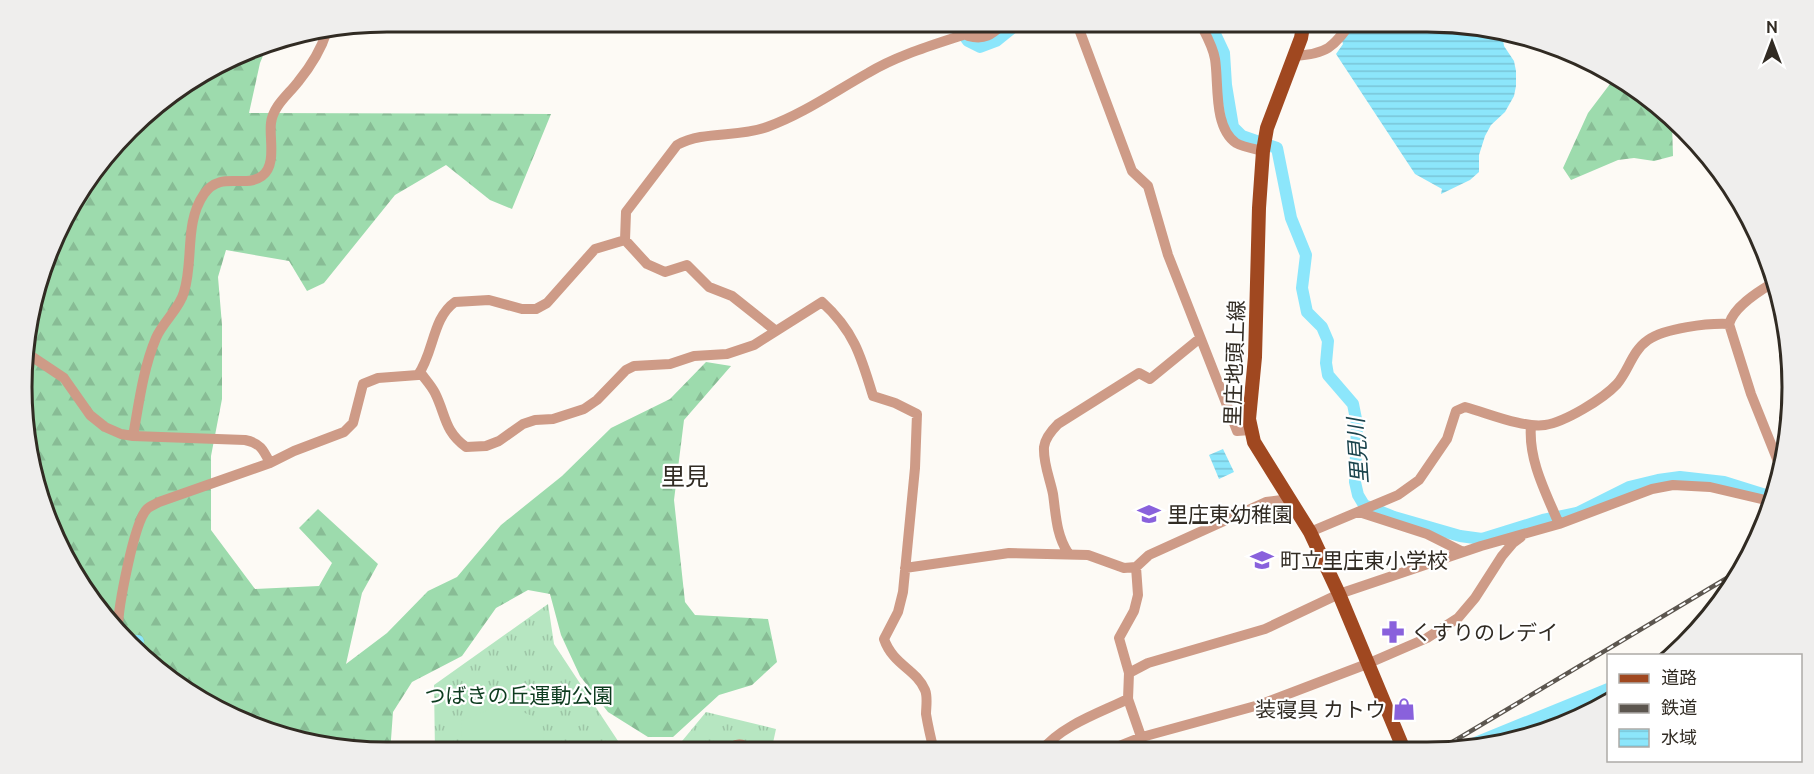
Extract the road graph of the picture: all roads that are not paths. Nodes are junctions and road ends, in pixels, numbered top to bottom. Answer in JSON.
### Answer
{"nodes":[{"id":1,"x":993,"y":32,"type":"edge"},
{"id":2,"x":1080,"y":32,"type":"edge"},
{"id":3,"x":1204,"y":32,"type":"edge"},
{"id":4,"x":1302,"y":32,"type":"edge"},
{"id":5,"x":1343,"y":32,"type":"edge"},
{"id":6,"x":966,"y":34,"type":"joint"},
{"id":7,"x":325,"y":37,"type":"edge"},
{"id":8,"x":1294,"y":56,"type":"junction"},
{"id":9,"x":1264,"y":145,"type":"junction"},
{"id":10,"x":625,"y":240,"type":"junction"},
{"id":11,"x":1768,"y":286,"type":"edge"},
{"id":12,"x":1729,"y":324,"type":"junction"},
{"id":13,"x":776,"y":331,"type":"junction"},
{"id":14,"x":1199,"y":339,"type":"junction"},
{"id":15,"x":33,"y":357,"type":"edge"},
{"id":16,"x":420,"y":372,"type":"junction"},
{"id":17,"x":1531,"y":425,"type":"junction"},
{"id":18,"x":1250,"y":430,"type":"junction"},
{"id":19,"x":133,"y":436,"type":"junction"},
{"id":20,"x":1776,"y":456,"type":"edge"},
{"id":21,"x":270,"y":463,"type":"junction"},
{"id":22,"x":1289,"y":499,"type":"junction"},
{"id":23,"x":1764,"y":500,"type":"edge"},
{"id":24,"x":1364,"y":510,"type":"junction"},
{"id":25,"x":1559,"y":524,"type":"junction"},
{"id":26,"x":1310,"y":532,"type":"junction"},
{"id":27,"x":1526,"y":534,"type":"junction"},
{"id":28,"x":1463,"y":552,"type":"junction"},
{"id":29,"x":1068,"y":553,"type":"junction"},
{"id":30,"x":1136,"y":567,"type":"junction"},
{"id":31,"x":905,"y":568,"type":"junction"},
{"id":32,"x":1339,"y":594,"type":"junction"},
{"id":33,"x":119,"y":620,"type":"edge"},
{"id":34,"x":1367,"y":664,"type":"junction"},
{"id":35,"x":1129,"y":673,"type":"junction"},
{"id":36,"x":1128,"y":699,"type":"junction"},
{"id":37,"x":1142,"y":737,"type":"junction"},
{"id":38,"x":932,"y":742,"type":"edge"},
{"id":39,"x":1051,"y":742,"type":"edge"},
{"id":40,"x":1130,"y":742,"type":"edge"},
{"id":41,"x":1143,"y":742,"type":"edge"},
{"id":42,"x":1401,"y":742,"type":"edge"}],
"edges":[{"from":1,"to":6,"type":"street"},
{"from":2,"to":14,"type":"street"},
{"from":3,"to":9,"type":"street"},
{"from":4,"to":8,"type":"main road","name":"里庄地頭上線"},
{"from":5,"to":8,"type":"street"},
{"from":6,"to":10,"type":"street"},
{"from":7,"to":19,"type":"street"},
{"from":8,"to":9,"type":"main road","name":"里庄地頭上線"},
{"from":9,"to":18,"type":"main road","name":"里庄地頭上線"},
{"from":10,"to":13,"type":"street"},
{"from":10,"to":16,"type":"street"},
{"from":11,"to":12,"type":"street"},
{"from":12,"to":17,"type":"street"},
{"from":12,"to":20,"type":"street"},
{"from":13,"to":16,"type":"street"},
{"from":13,"to":31,"type":"street"},
{"from":14,"to":18,"type":"street"},
{"from":14,"to":29,"type":"street"},
{"from":15,"to":19,"type":"street"},
{"from":16,"to":21,"type":"street"},
{"from":17,"to":24,"type":"street"},
{"from":17,"to":25,"type":"street"},
{"from":18,"to":22,"type":"main road","name":"里庄地頭上線"},
{"from":19,"to":21,"type":"street"},
{"from":21,"to":33,"type":"street"},
{"from":22,"to":26,"type":"main road","name":"里庄地頭上線"},
{"from":22,"to":30,"type":"street"},
{"from":23,"to":25,"type":"street"},
{"from":24,"to":26,"type":"street"},
{"from":24,"to":28,"type":"street"},
{"from":25,"to":27,"type":"street"},
{"from":26,"to":32,"type":"main road","name":"里庄地頭上線"},
{"from":27,"to":28,"type":"street"},
{"from":27,"to":34,"type":"street"},
{"from":28,"to":32,"type":"street"},
{"from":29,"to":30,"type":"street"},
{"from":29,"to":31,"type":"street"},
{"from":30,"to":35,"type":"street"},
{"from":31,"to":38,"type":"street"},
{"from":32,"to":34,"type":"main road","name":"里庄地頭上線"},
{"from":32,"to":35,"type":"street"},
{"from":34,"to":37,"type":"street"},
{"from":34,"to":42,"type":"main road","name":"里庄地頭上線"},
{"from":35,"to":36,"type":"street"},
{"from":36,"to":37,"type":"street"},
{"from":36,"to":39,"type":"street"},
{"from":37,"to":40,"type":"street"},
{"from":37,"to":41,"type":"street"}]}
